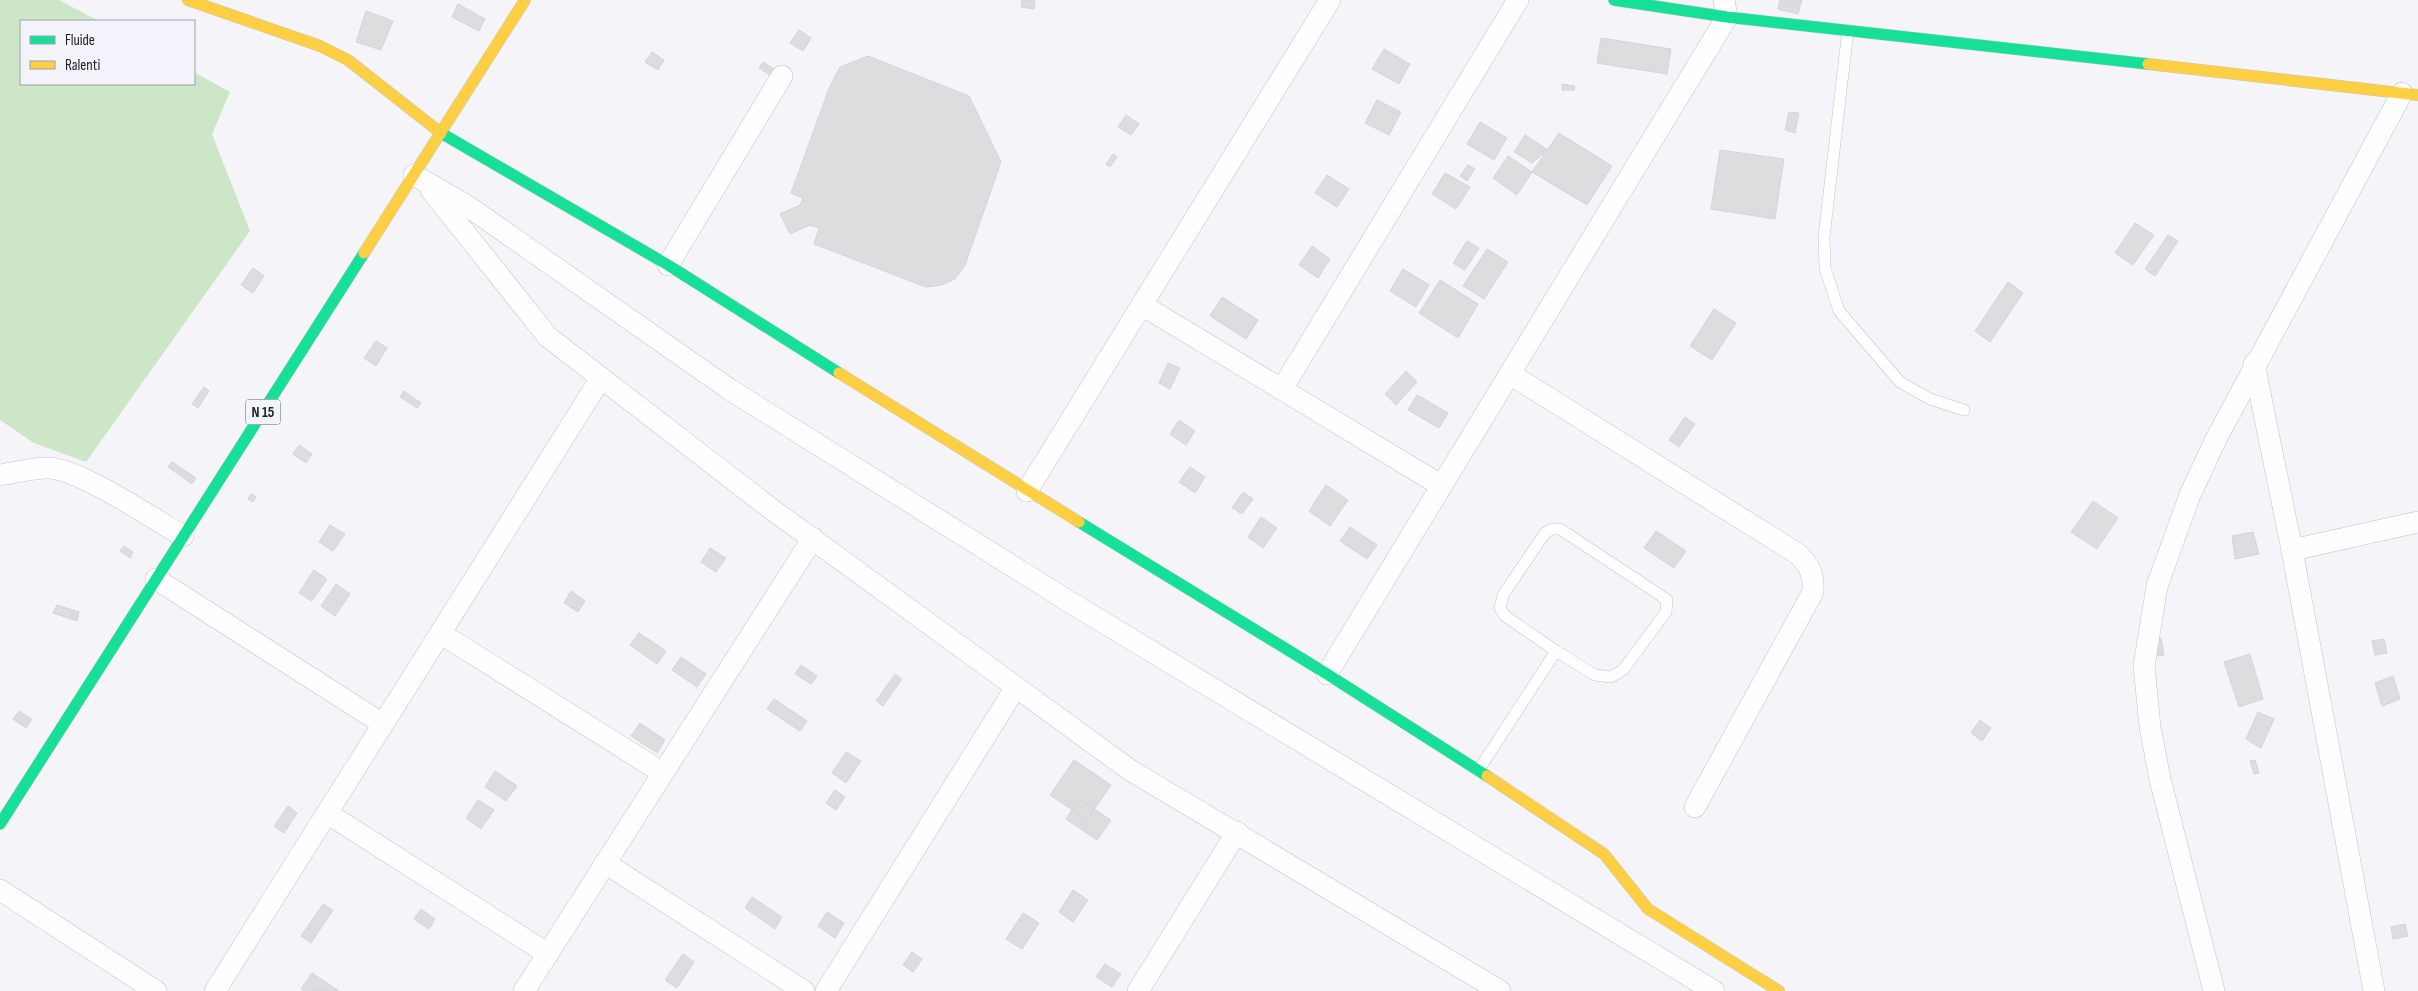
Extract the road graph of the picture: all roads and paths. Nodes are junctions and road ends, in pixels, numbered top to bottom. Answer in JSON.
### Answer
{"nodes":[{"id":1,"x":188,"y":0,"type":"edge"},
{"id":2,"x":525,"y":0,"type":"edge"},
{"id":3,"x":1330,"y":0,"type":"edge"},
{"id":4,"x":1518,"y":0,"type":"edge"},
{"id":5,"x":1614,"y":0,"type":"edge"},
{"id":6,"x":1726,"y":9,"type":"edge"},
{"id":7,"x":1848,"y":30,"type":"junction"},
{"id":8,"x":782,"y":76,"type":"dead end"},
{"id":9,"x":2410,"y":94,"type":"edge"},
{"id":10,"x":441,"y":133,"type":"junction"},
{"id":11,"x":418,"y":177,"type":"junction"},
{"id":12,"x":668,"y":265,"type":"junction"},
{"id":13,"x":1142,"y":305,"type":"junction"},
{"id":14,"x":2254,"y":364,"type":"junction"},
{"id":15,"x":1510,"y":374,"type":"junction"},
{"id":16,"x":601,"y":378,"type":"junction"},
{"id":17,"x":1282,"y":389,"type":"junction"},
{"id":18,"x":1964,"y":410,"type":"dead end"},
{"id":19,"x":0,"y":475,"type":"edge"},
{"id":20,"x":1442,"y":486,"type":"junction"},
{"id":21,"x":1027,"y":491,"type":"junction"},
{"id":22,"x":2418,"y":522,"type":"edge"},
{"id":23,"x":183,"y":536,"type":"junction"},
{"id":24,"x":813,"y":538,"type":"junction"},
{"id":25,"x":2292,"y":550,"type":"junction"},
{"id":26,"x":156,"y":579,"type":"junction"},
{"id":27,"x":440,"y":633,"type":"junction"},
{"id":28,"x":1556,"y":651,"type":"junction"},
{"id":29,"x":1327,"y":674,"type":"junction"},
{"id":30,"x":1016,"y":687,"type":"junction"},
{"id":31,"x":383,"y":724,"type":"junction"},
{"id":32,"x":1478,"y":771,"type":"junction"},
{"id":33,"x":663,"y":773,"type":"junction"},
{"id":34,"x":1695,"y":807,"type":"dead end"},
{"id":35,"x":327,"y":813,"type":"junction"},
{"id":36,"x":0,"y":824,"type":"edge"},
{"id":37,"x":1237,"y":832,"type":"junction"},
{"id":38,"x":605,"y":863,"type":"junction"},
{"id":39,"x":0,"y":890,"type":"edge"},
{"id":40,"x":548,"y":954,"type":"junction"},
{"id":41,"x":156,"y":991,"type":"edge"},
{"id":42,"x":214,"y":991,"type":"edge"},
{"id":43,"x":524,"y":991,"type":"edge"},
{"id":44,"x":804,"y":991,"type":"edge"},
{"id":45,"x":826,"y":991,"type":"edge"},
{"id":46,"x":1138,"y":991,"type":"edge"},
{"id":47,"x":1500,"y":991,"type":"edge"},
{"id":48,"x":1714,"y":991,"type":"edge"},
{"id":49,"x":1779,"y":991,"type":"edge"},
{"id":50,"x":2214,"y":991,"type":"edge"},
{"id":51,"x":2374,"y":991,"type":"edge"}],
"edges":[{"from":1,"to":10,"type":"street"},
{"from":2,"to":10,"type":"street","number":"N 15"},
{"from":3,"to":13,"type":"street"},
{"from":4,"to":17,"type":"street"},
{"from":5,"to":6,"type":"street"},
{"from":6,"to":7,"type":"street"},
{"from":6,"to":15,"type":"street"},
{"from":7,"to":9,"type":"street"},
{"from":7,"to":18,"type":"lane"},
{"from":8,"to":12,"type":"street"},
{"from":9,"to":14,"type":"street"},
{"from":10,"to":11,"type":"street","number":"N 15"},
{"from":10,"to":12,"type":"street"},
{"from":11,"to":16,"type":"street"},
{"from":11,"to":23,"type":"street","number":"N 15"},
{"from":11,"to":48,"type":"street"},
{"from":12,"to":21,"type":"street"},
{"from":13,"to":17,"type":"street"},
{"from":13,"to":21,"type":"street"},
{"from":14,"to":25,"type":"street"},
{"from":14,"to":50,"type":"street"},
{"from":15,"to":20,"type":"street"},
{"from":15,"to":34,"type":"street"},
{"from":16,"to":24,"type":"street"},
{"from":16,"to":27,"type":"street"},
{"from":17,"to":20,"type":"street"},
{"from":19,"to":23,"type":"street"},
{"from":20,"to":29,"type":"street"},
{"from":21,"to":29,"type":"street"},
{"from":22,"to":25,"type":"street"},
{"from":23,"to":26,"type":"street","number":"N 15"},
{"from":24,"to":30,"type":"street"},
{"from":24,"to":33,"type":"street"},
{"from":25,"to":51,"type":"street"},
{"from":26,"to":31,"type":"street"},
{"from":26,"to":36,"type":"street","number":"N 15"},
{"from":27,"to":31,"type":"street"},
{"from":27,"to":33,"type":"street"},
{"from":28,"to":28,"type":"lane"},
{"from":28,"to":32,"type":"lane"},
{"from":29,"to":32,"type":"street"},
{"from":30,"to":37,"type":"street"},
{"from":30,"to":45,"type":"street"},
{"from":31,"to":35,"type":"street"},
{"from":32,"to":49,"type":"street"},
{"from":33,"to":38,"type":"street"},
{"from":35,"to":40,"type":"street"},
{"from":35,"to":42,"type":"street"},
{"from":37,"to":46,"type":"street"},
{"from":37,"to":47,"type":"street"},
{"from":38,"to":40,"type":"street"},
{"from":38,"to":44,"type":"street"},
{"from":39,"to":41,"type":"street"},
{"from":40,"to":43,"type":"street"}]}
